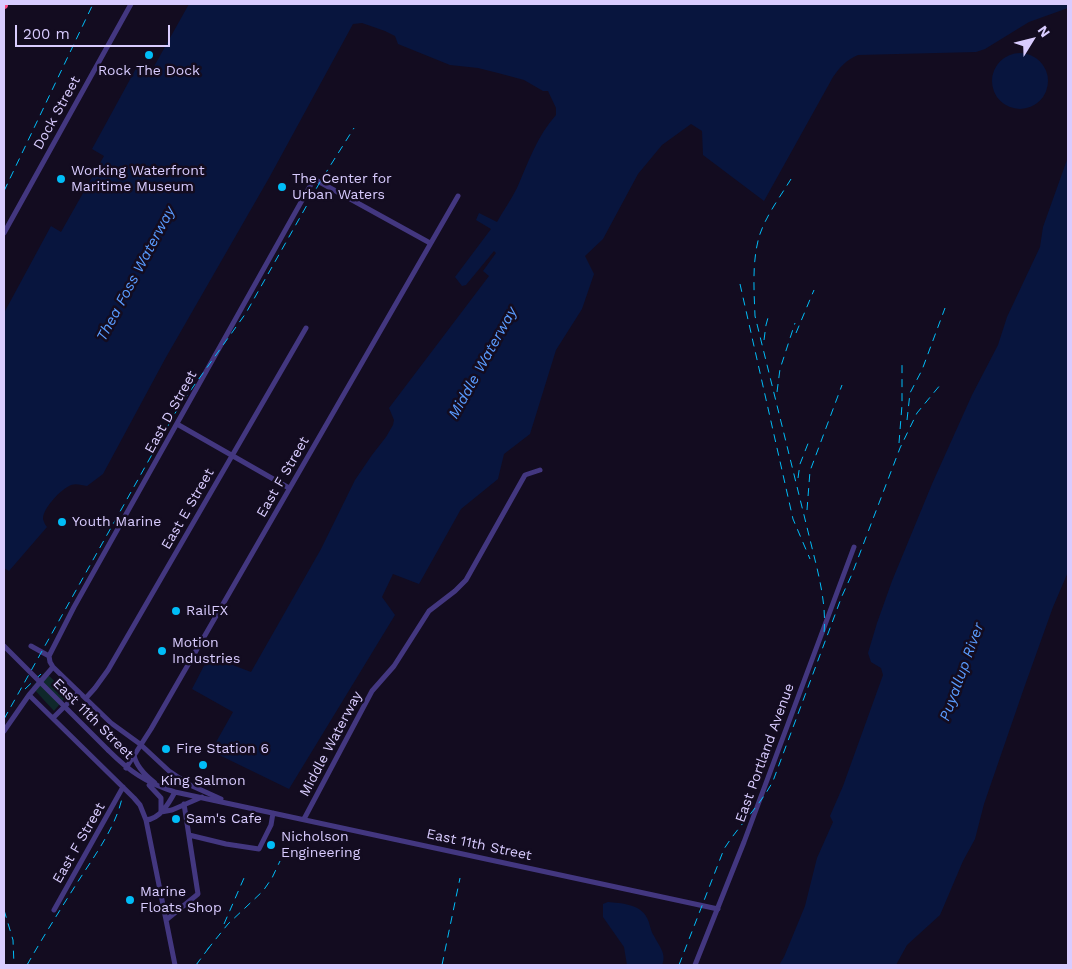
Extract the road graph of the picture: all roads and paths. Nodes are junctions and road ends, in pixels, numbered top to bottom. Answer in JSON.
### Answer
{"nodes":[{"id":1,"x":131,"y":4,"type":"edge"},
{"id":2,"x":458,"y":196,"type":"dead end"},
{"id":3,"x":4,"y":233,"type":"edge"},
{"id":4,"x":430,"y":243,"type":"junction"},
{"id":5,"x":306,"y":328,"type":"dead end"},
{"id":6,"x":177,"y":424,"type":"junction"},
{"id":7,"x":232,"y":456,"type":"junction"},
{"id":8,"x":540,"y":470,"type":"dead end"},
{"id":9,"x":289,"y":488,"type":"junction"},
{"id":10,"x":854,"y":547,"type":"dead end"},
{"id":11,"x":4,"y":646,"type":"edge"},
{"id":12,"x":31,"y":646,"type":"dead end"},
{"id":13,"x":49,"y":656,"type":"junction"},
{"id":14,"x":53,"y":667,"type":"junction"},
{"id":15,"x":79,"y":692,"type":"junction"},
{"id":16,"x":29,"y":695,"type":"junction"},
{"id":17,"x":86,"y":698,"type":"junction"},
{"id":18,"x":53,"y":718,"type":"junction"},
{"id":19,"x":4,"y":731,"type":"edge"},
{"id":20,"x":140,"y":744,"type":"junction"},
{"id":21,"x":134,"y":755,"type":"junction"},
{"id":22,"x":126,"y":768,"type":"junction"},
{"id":23,"x":142,"y":779,"type":"junction"},
{"id":24,"x":123,"y":787,"type":"junction"},
{"id":25,"x":166,"y":789,"type":"junction"},
{"id":26,"x":175,"y":792,"type":"junction"},
{"id":27,"x":202,"y":797,"type":"junction"},
{"id":28,"x":184,"y":804,"type":"junction"},
{"id":29,"x":236,"y":805,"type":"junction"},
{"id":30,"x":161,"y":812,"type":"junction"},
{"id":31,"x":273,"y":813,"type":"junction"},
{"id":32,"x":304,"y":819,"type":"junction"},
{"id":33,"x":146,"y":820,"type":"junction"},
{"id":34,"x":189,"y":835,"type":"junction"},
{"id":35,"x":718,"y":909,"type":"junction"},
{"id":36,"x":54,"y":910,"type":"dead end"},
{"id":37,"x":166,"y":920,"type":"junction"},
{"id":38,"x":174,"y":965,"type":"edge"},
{"id":39,"x":694,"y":965,"type":"edge"}],
"edges":[{"from":1,"to":3,"type":"street","name":"Dock Street"},
{"from":2,"to":4,"type":"street","name":"East F Street"},
{"from":4,"to":6,"type":"street","name":"East D Street"},
{"from":4,"to":9,"type":"street","name":"East F Street"},
{"from":5,"to":7,"type":"street","name":"East E Street"},
{"from":6,"to":7,"type":"street"},
{"from":6,"to":13,"type":"street","name":"East D Street"},
{"from":7,"to":9,"type":"street"},
{"from":7,"to":17,"type":"street","name":"East E Street"},
{"from":8,"to":32,"type":"street","name":"Middle Waterway"},
{"from":9,"to":20,"type":"street","name":"East F Street"},
{"from":10,"to":35,"type":"street","name":"East Portland Avenue"},
{"from":11,"to":22,"type":"street","name":"East 11th Street","bridge":true},
{"from":12,"to":13,"type":"street"},
{"from":13,"to":14,"type":"street","name":"East 11th Street"},
{"from":14,"to":15,"type":"street","name":"East 11th Street"},
{"from":14,"to":16,"type":"street"},
{"from":15,"to":17,"type":"street","name":"East 11th Street"},
{"from":15,"to":18,"type":"street"},
{"from":16,"to":18,"type":"street","name":"East 11th Street"},
{"from":16,"to":19,"type":"street"},
{"from":17,"to":20,"type":"street","name":"East 11th Street"},
{"from":18,"to":24,"type":"street","name":"East 11th Street"},
{"from":20,"to":21,"type":"street","name":"East F Street"},
{"from":20,"to":29,"type":"street","name":"East 11th Street"},
{"from":21,"to":22,"type":"street","name":"East F Street"},
{"from":21,"to":25,"type":"street"},
{"from":22,"to":23,"type":"street","name":"East 11th Street"},
{"from":23,"to":25,"type":"street","name":"East 11th Street"},
{"from":23,"to":30,"type":"street"},
{"from":24,"to":33,"type":"street","name":"East 11th Street"},
{"from":24,"to":36,"type":"street","name":"East F Street"},
{"from":25,"to":26,"type":"street","name":"East 11th Street"},
{"from":26,"to":27,"type":"street","name":"East 11th Street"},
{"from":26,"to":30,"type":"street"},
{"from":27,"to":28,"type":"street"},
{"from":27,"to":29,"type":"street","name":"East 11th Street"},
{"from":28,"to":30,"type":"street"},
{"from":28,"to":34,"type":"street"},
{"from":29,"to":31,"type":"street","name":"East 11th Street"},
{"from":30,"to":33,"type":"street"},
{"from":31,"to":32,"type":"street","name":"East 11th Street"},
{"from":31,"to":34,"type":"street"},
{"from":32,"to":35,"type":"street","name":"East 11th Street"},
{"from":33,"to":37,"type":"street","name":"East 11th Street"},
{"from":34,"to":37,"type":"street"},
{"from":35,"to":39,"type":"street","name":"East Portland Avenue"},
{"from":37,"to":38,"type":"street","name":"East 11th Street"}]}
